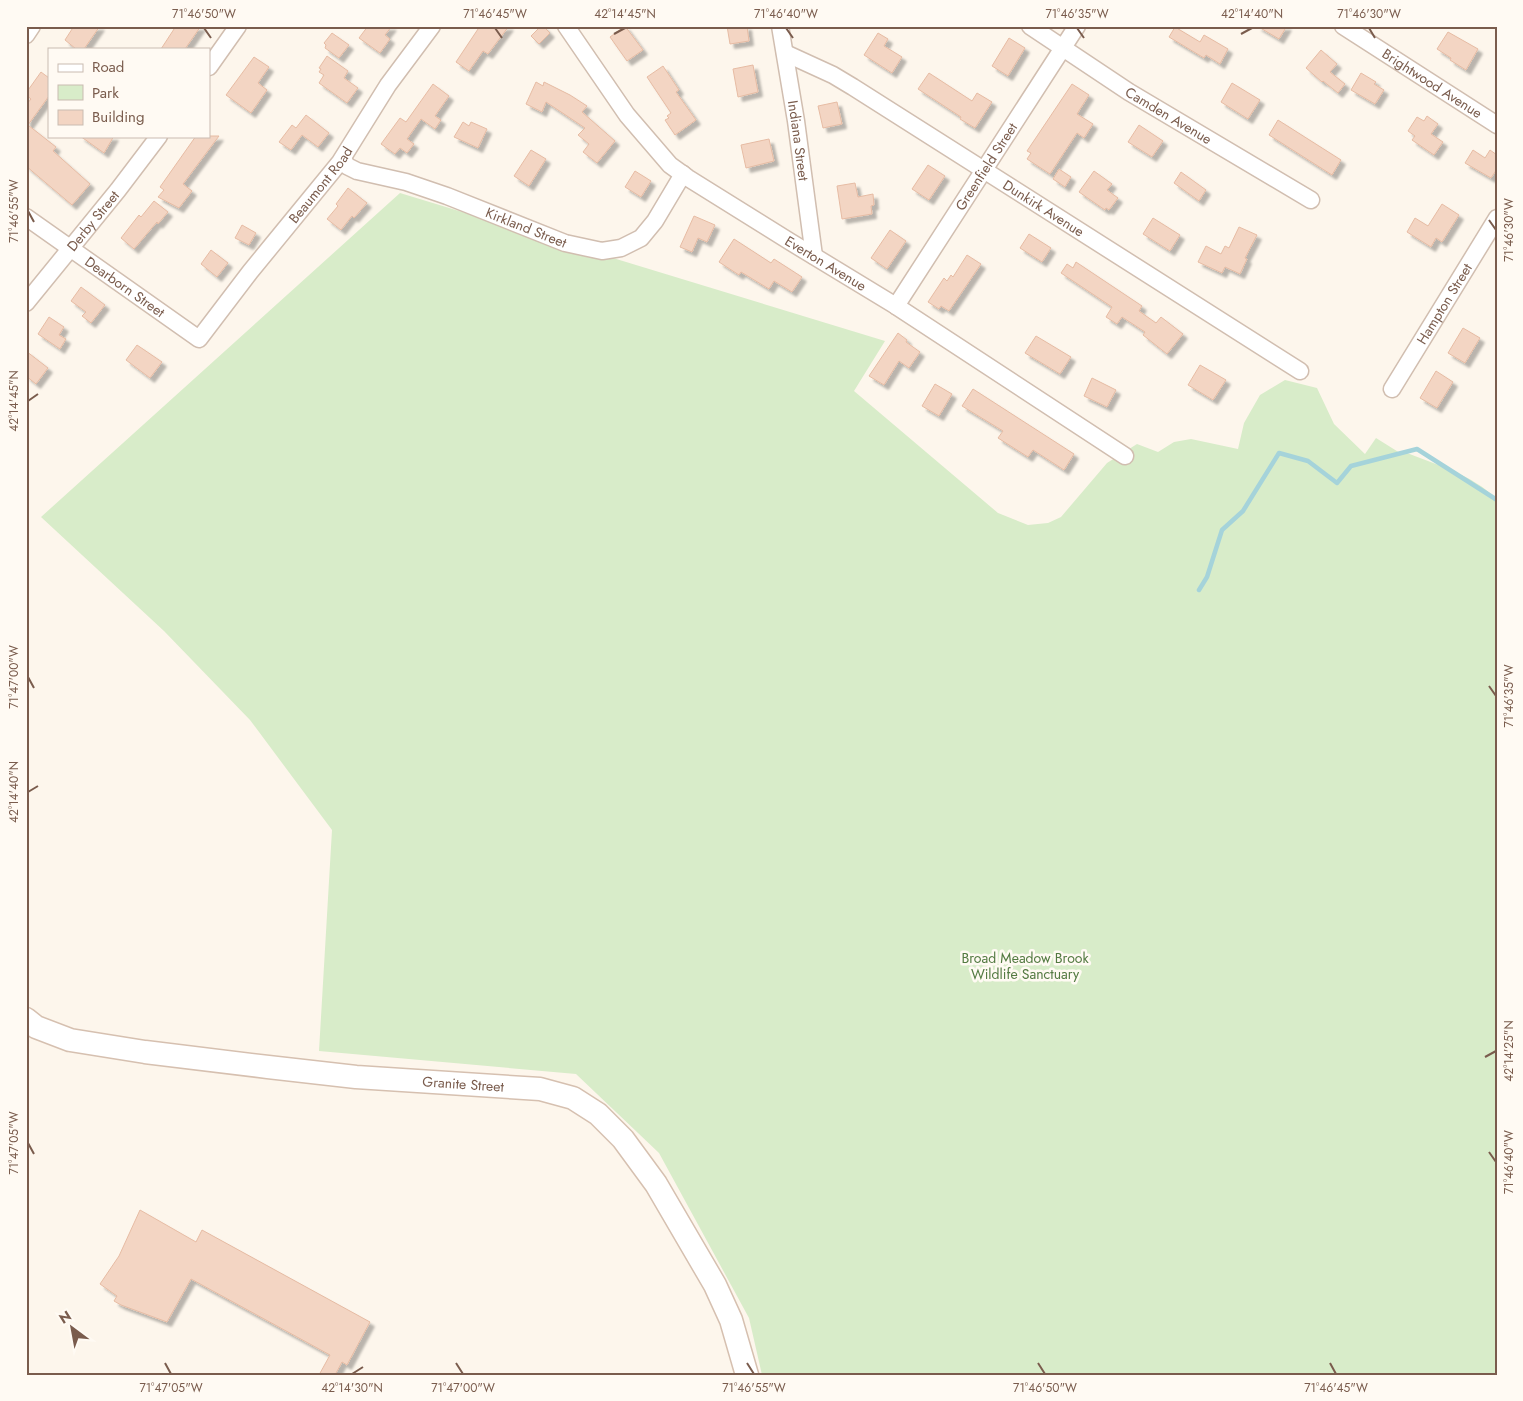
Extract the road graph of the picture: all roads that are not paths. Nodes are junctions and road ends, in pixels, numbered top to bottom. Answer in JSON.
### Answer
{"nodes":[{"id":1,"x":32,"y":26,"type":"edge"},
{"id":2,"x":238,"y":26,"type":"edge"},
{"id":3,"x":432,"y":26,"type":"edge"},
{"id":4,"x":566,"y":26,"type":"edge"},
{"id":5,"x":780,"y":26,"type":"edge"},
{"id":6,"x":1030,"y":26,"type":"edge"},
{"id":7,"x":1077,"y":26,"type":"edge"},
{"id":8,"x":1343,"y":26,"type":"edge"},
{"id":9,"x":26,"y":35,"type":"edge"},
{"id":10,"x":1062,"y":49,"type":"junction"},
{"id":11,"x":785,"y":54,"type":"junction"},
{"id":12,"x":210,"y":66,"type":"edge"},
{"id":13,"x":1497,"y":125,"type":"edge"},
{"id":14,"x":157,"y":138,"type":"edge"},
{"id":15,"x":343,"y":158,"type":"junction"},
{"id":16,"x":984,"y":170,"type":"junction"},
{"id":17,"x":683,"y":174,"type":"junction"},
{"id":18,"x":1311,"y":200,"type":"dead end"},
{"id":19,"x":26,"y":217,"type":"edge"},
{"id":20,"x":1497,"y":218,"type":"edge"},
{"id":21,"x":71,"y":247,"type":"junction"},
{"id":22,"x":814,"y":256,"type":"junction"},
{"id":23,"x":26,"y":302,"type":"edge"},
{"id":24,"x":896,"y":306,"type":"junction"},
{"id":25,"x":199,"y":339,"type":"joint"},
{"id":26,"x":1300,"y":371,"type":"dead end"},
{"id":27,"x":1392,"y":389,"type":"dead end"},
{"id":28,"x":1125,"y":456,"type":"dead end"},
{"id":29,"x":26,"y":1019,"type":"edge"},
{"id":30,"x":747,"y":1375,"type":"edge"}],
"edges":[{"from":1,"to":9,"type":"street"},
{"from":2,"to":12,"type":"street"},
{"from":3,"to":15,"type":"street","name":"Beaumont Road"},
{"from":4,"to":17,"type":"street","name":"Everton Avenue"},
{"from":5,"to":11,"type":"street","name":"Indiana Street"},
{"from":6,"to":10,"type":"street","name":"Camden Avenue"},
{"from":7,"to":10,"type":"street","name":"Greenfield Street"},
{"from":8,"to":13,"type":"street","name":"Brightwood Avenue"},
{"from":10,"to":16,"type":"street","name":"Greenfield Street"},
{"from":10,"to":18,"type":"street","name":"Camden Avenue"},
{"from":11,"to":16,"type":"street","name":"Dunkirk Avenue"},
{"from":11,"to":22,"type":"street","name":"Indiana Street"},
{"from":14,"to":21,"type":"street","name":"Derby Street"},
{"from":15,"to":17,"type":"street","name":"Kirkland Street"},
{"from":15,"to":25,"type":"street","name":"Beaumont Road"},
{"from":16,"to":24,"type":"street","name":"Greenfield Street"},
{"from":16,"to":26,"type":"street","name":"Dunkirk Avenue"},
{"from":17,"to":22,"type":"street","name":"Everton Avenue"},
{"from":19,"to":21,"type":"street","name":"Dearborn Street"},
{"from":20,"to":27,"type":"street","name":"Hampton Street"},
{"from":21,"to":23,"type":"street","name":"Derby Street"},
{"from":21,"to":25,"type":"street","name":"Dearborn Street"},
{"from":22,"to":24,"type":"street","name":"Everton Avenue"},
{"from":24,"to":28,"type":"street","name":"Everton Avenue"},
{"from":29,"to":30,"type":"street","name":"Granite Street"}]}
